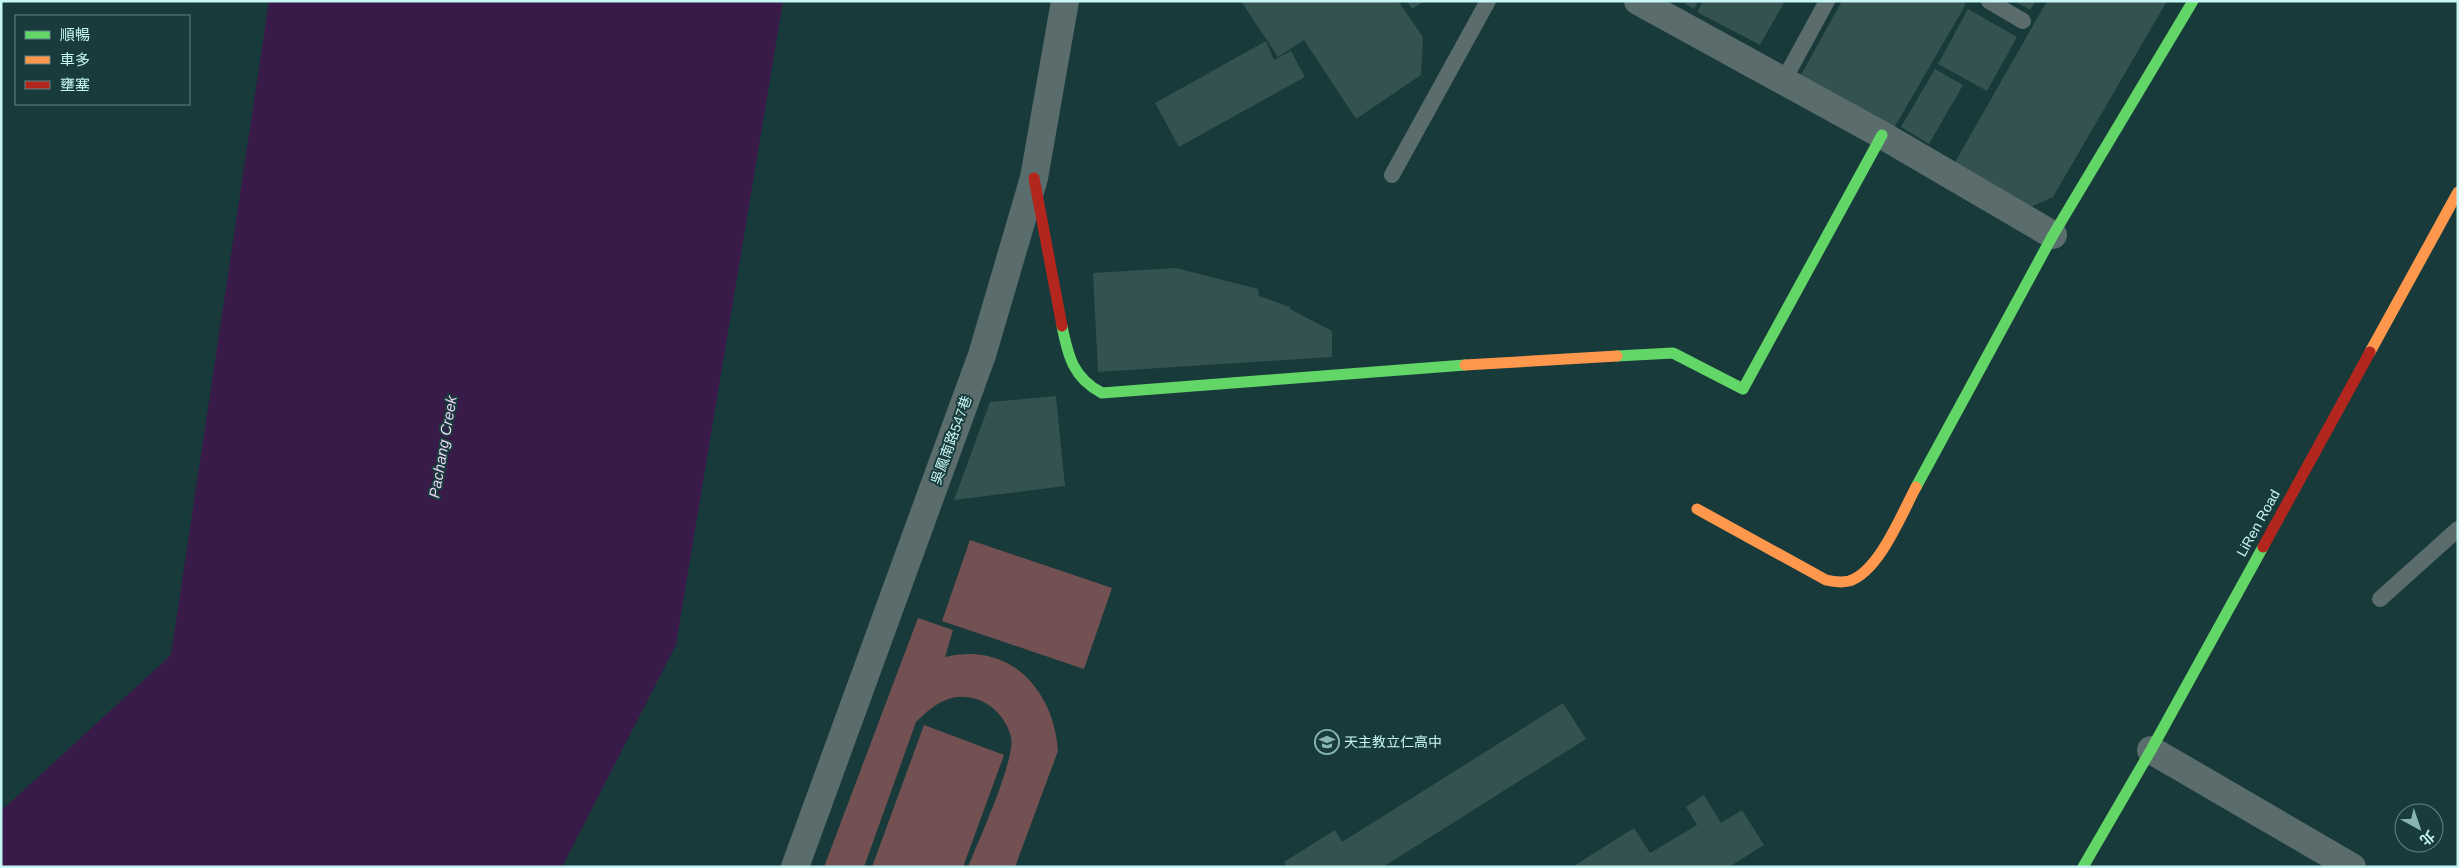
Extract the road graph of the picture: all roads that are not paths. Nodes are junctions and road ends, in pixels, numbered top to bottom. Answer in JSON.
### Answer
{"nodes":[{"id":1,"x":1064,"y":1,"type":"edge"},
{"id":2,"x":1488,"y":1,"type":"edge"},
{"id":3,"x":1638,"y":1,"type":"edge"},
{"id":4,"x":1827,"y":1,"type":"edge"},
{"id":5,"x":1989,"y":1,"type":"edge"},
{"id":6,"x":2193,"y":1,"type":"edge"},
{"id":7,"x":2023,"y":21,"type":"dead end"},
{"id":8,"x":1784,"y":80,"type":"junction"},
{"id":9,"x":1882,"y":135,"type":"junction"},
{"id":10,"x":1392,"y":175,"type":"dead end"},
{"id":11,"x":1034,"y":178,"type":"junction"},
{"id":12,"x":2458,"y":192,"type":"edge"},
{"id":13,"x":2053,"y":235,"type":"junction"},
{"id":14,"x":1697,"y":509,"type":"dead end"},
{"id":15,"x":2458,"y":528,"type":"edge"},
{"id":16,"x":2380,"y":599,"type":"dead end"},
{"id":17,"x":2150,"y":750,"type":"junction"},
{"id":18,"x":795,"y":867,"type":"edge"},
{"id":19,"x":2082,"y":867,"type":"edge"},
{"id":20,"x":2352,"y":867,"type":"edge"}],
"edges":[{"from":1,"to":11,"type":"street","name":"吳鳳南路547巷"},
{"from":2,"to":10,"type":"lane"},
{"from":3,"to":8,"type":"street"},
{"from":4,"to":8,"type":"lane"},
{"from":5,"to":7,"type":"lane"},
{"from":6,"to":13,"type":"street"},
{"from":8,"to":9,"type":"street"},
{"from":9,"to":11,"type":"street"},
{"from":9,"to":13,"type":"street"},
{"from":11,"to":18,"type":"street","name":"吳鳳南路547巷"},
{"from":12,"to":17,"type":"street","name":"LiRen Road"},
{"from":13,"to":14,"type":"street"},
{"from":15,"to":16,"type":"lane"},
{"from":17,"to":19,"type":"street","name":"LiRen Road"},
{"from":17,"to":20,"type":"street"}]}
